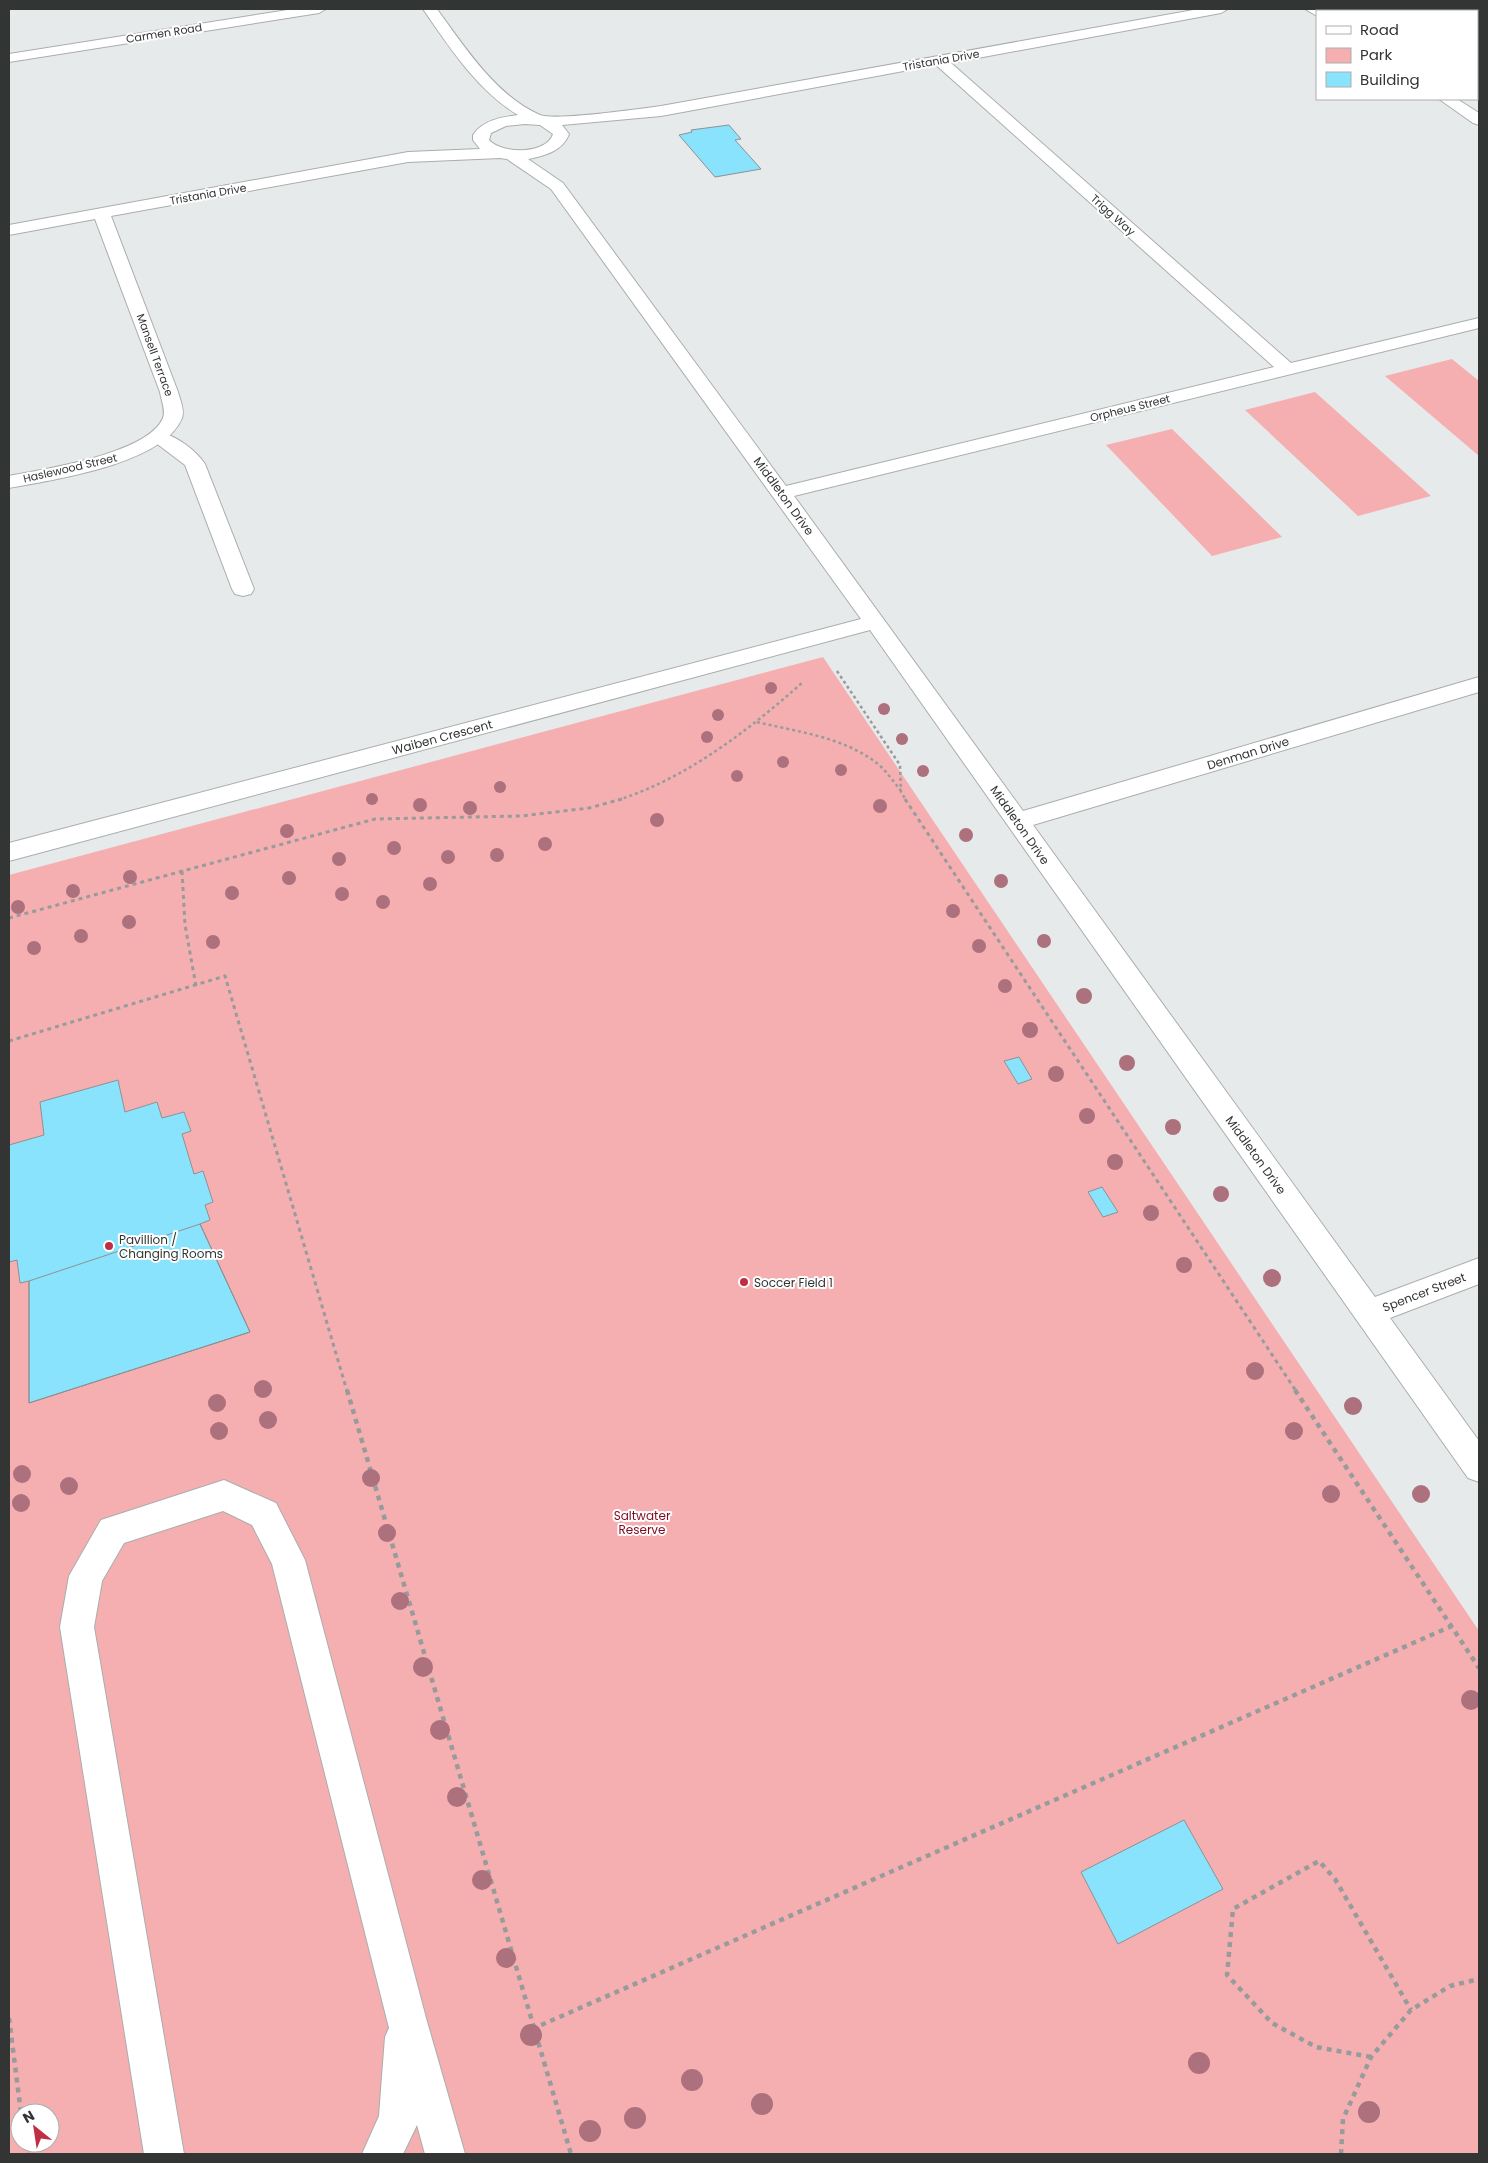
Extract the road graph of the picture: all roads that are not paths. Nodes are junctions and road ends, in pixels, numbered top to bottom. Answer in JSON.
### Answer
{"nodes":[{"id":1,"x":319,"y":9,"type":"edge"},
{"id":2,"x":430,"y":9,"type":"edge"},
{"id":3,"x":1221,"y":9,"type":"edge"},
{"id":4,"x":9,"y":58,"type":"edge"},
{"id":5,"x":939,"y":60,"type":"junction"},
{"id":6,"x":476,"y":73,"type":"junction"},
{"id":7,"x":1449,"y":100,"type":"edge"},
{"id":8,"x":661,"y":111,"type":"junction"},
{"id":9,"x":538,"y":120,"type":"junction"},
{"id":10,"x":1479,"y":120,"type":"edge"},
{"id":11,"x":485,"y":131,"type":"junction"},
{"id":12,"x":559,"y":141,"type":"junction"},
{"id":13,"x":506,"y":154,"type":"junction"},
{"id":14,"x":408,"y":157,"type":"junction"},
{"id":15,"x":555,"y":172,"type":"junction"},
{"id":16,"x":101,"y":213,"type":"junction"},
{"id":17,"x":9,"y":230,"type":"edge"},
{"id":18,"x":1479,"y":323,"type":"edge"},
{"id":19,"x":1287,"y":369,"type":"junction"},
{"id":20,"x":158,"y":437,"type":"junction"},
{"id":21,"x":9,"y":482,"type":"edge"},
{"id":22,"x":781,"y":493,"type":"junction"},
{"id":23,"x":243,"y":589,"type":"dead end"},
{"id":24,"x":875,"y":622,"type":"junction"},
{"id":25,"x":1479,"y":684,"type":"edge"},
{"id":26,"x":1017,"y":821,"type":"junction"},
{"id":27,"x":9,"y":852,"type":"edge"},
{"id":28,"x":1479,"y":1271,"type":"edge"},
{"id":29,"x":1369,"y":1314,"type":"junction"},
{"id":30,"x":1479,"y":1467,"type":"edge"},
{"id":31,"x":406,"y":2018,"type":"junction"},
{"id":32,"x":164,"y":2151,"type":"edge"},
{"id":33,"x":382,"y":2154,"type":"edge"},
{"id":34,"x":444,"y":2154,"type":"edge"}],
"edges":[{"from":1,"to":4,"type":"street","name":"Carmen Road"},
{"from":2,"to":6,"type":"street"},
{"from":3,"to":5,"type":"street","name":"Tristania Drive"},
{"from":5,"to":8,"type":"street","name":"Tristania Drive"},
{"from":5,"to":19,"type":"street","name":"Trigg Way"},
{"from":6,"to":9,"type":"street"},
{"from":6,"to":11,"type":"street"},
{"from":7,"to":10,"type":"street"},
{"from":8,"to":9,"type":"street","name":"Tristania Drive"},
{"from":8,"to":12,"type":"street","name":"Tristania Drive"},
{"from":9,"to":11,"type":"street","name":"Tristania Drive"},
{"from":9,"to":12,"type":"street"},
{"from":11,"to":13,"type":"street","name":"Middleton Drive"},
{"from":11,"to":14,"type":"street","name":"Tristania Drive"},
{"from":12,"to":13,"type":"street","name":"Tristania Drive"},
{"from":12,"to":15,"type":"street"},
{"from":13,"to":14,"type":"street","name":"Tristania Drive"},
{"from":13,"to":15,"type":"street","name":"Middleton Drive"},
{"from":14,"to":16,"type":"street","name":"Tristania Drive"},
{"from":15,"to":22,"type":"street","name":"Middleton Drive"},
{"from":16,"to":17,"type":"street","name":"Tristania Drive"},
{"from":16,"to":20,"type":"street","name":"Mansell Terrace"},
{"from":18,"to":19,"type":"street","name":"Orpheus Street"},
{"from":19,"to":22,"type":"street","name":"Orpheus Street"},
{"from":20,"to":21,"type":"street","name":"Haslewood Street"},
{"from":20,"to":23,"type":"street"},
{"from":22,"to":24,"type":"street","name":"Middleton Drive"},
{"from":24,"to":26,"type":"street","name":"Middleton Drive"},
{"from":24,"to":27,"type":"street","name":"Waiben Crescent"},
{"from":25,"to":26,"type":"street","name":"Denman Drive"},
{"from":26,"to":29,"type":"street","name":"Middleton Drive"},
{"from":28,"to":29,"type":"street","name":"Spencer Street"},
{"from":29,"to":30,"type":"street","name":"Middleton Drive"},
{"from":31,"to":32,"type":"street"},
{"from":31,"to":33,"type":"street"},
{"from":31,"to":34,"type":"street"}]}
